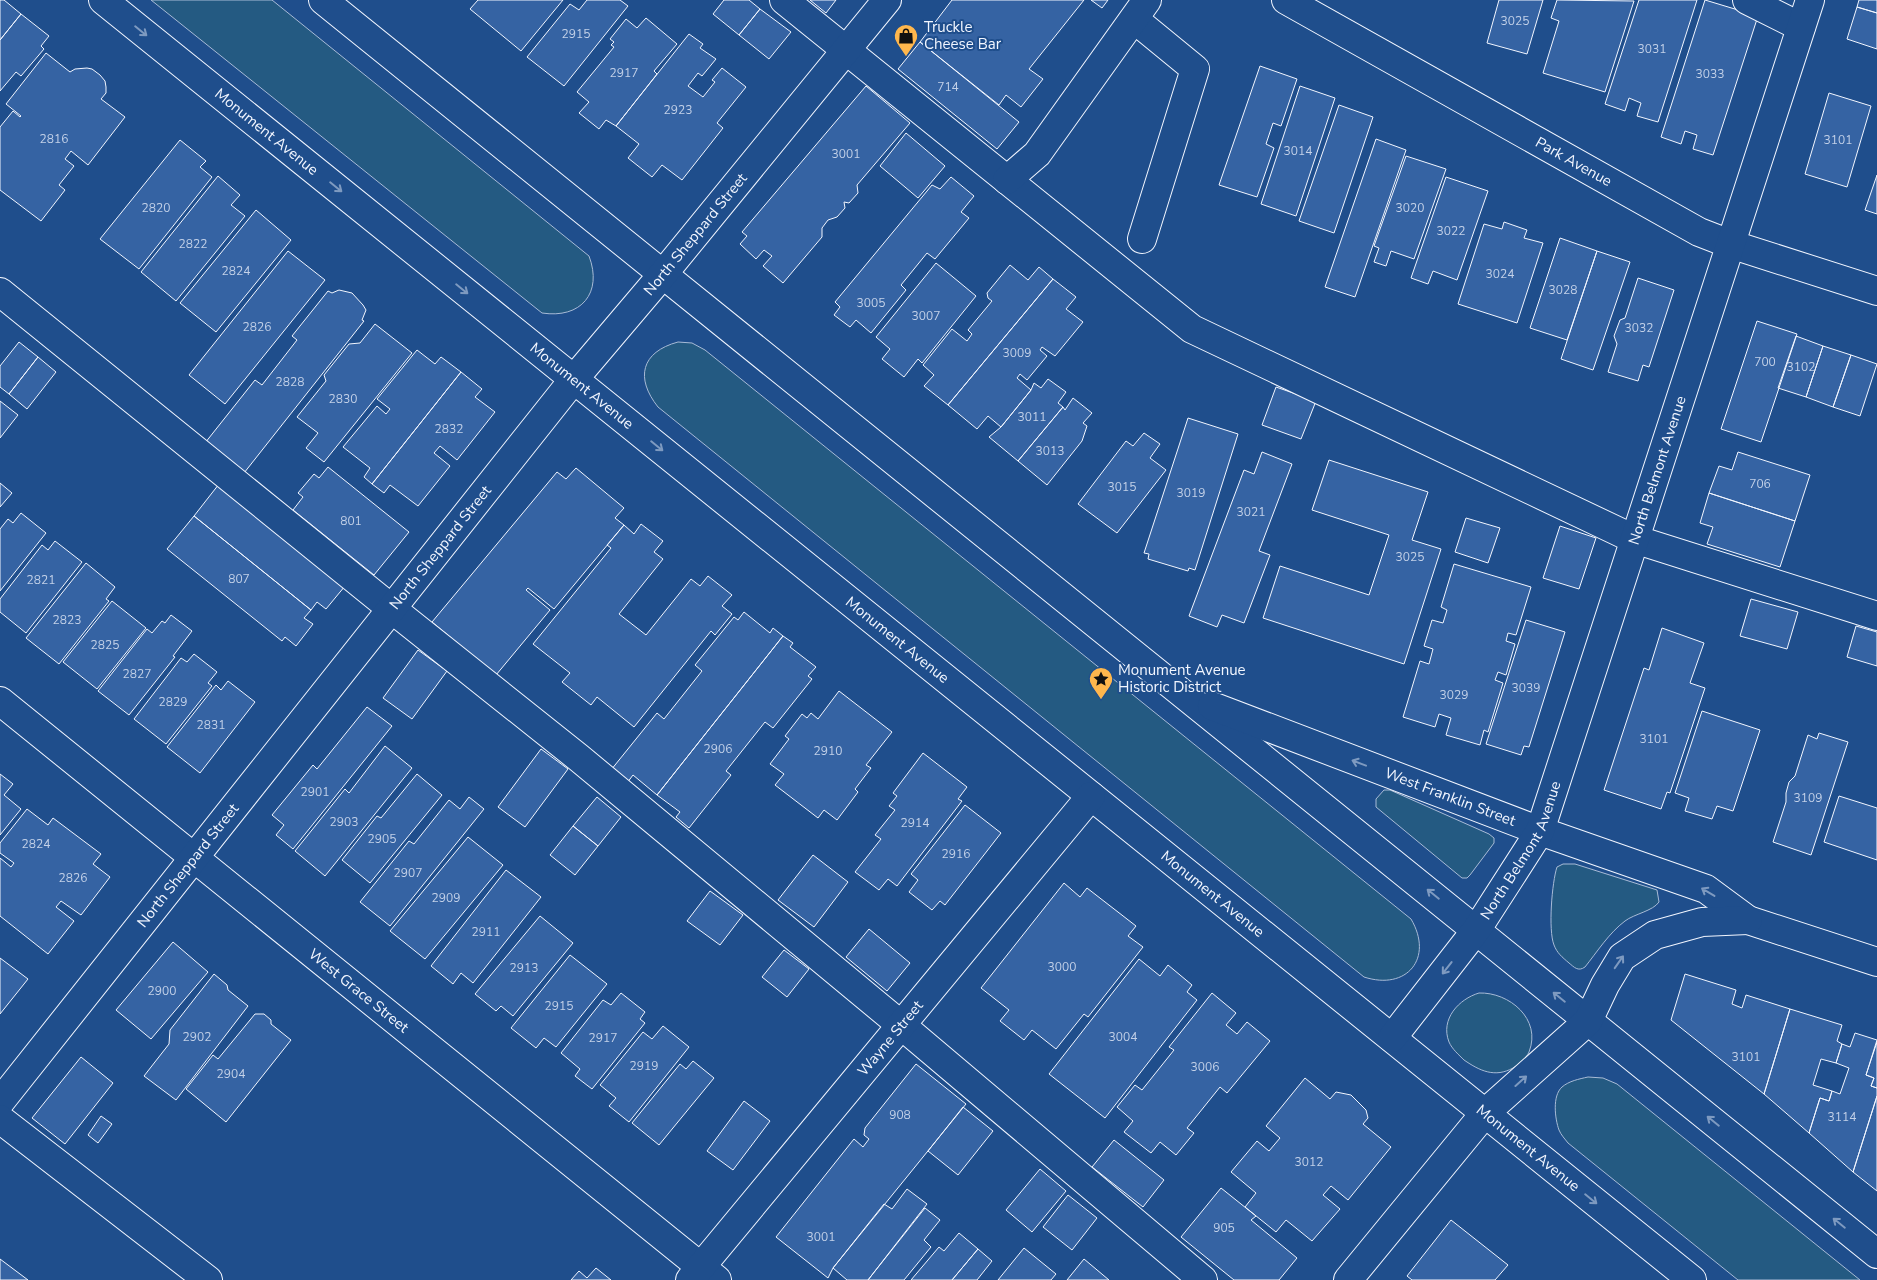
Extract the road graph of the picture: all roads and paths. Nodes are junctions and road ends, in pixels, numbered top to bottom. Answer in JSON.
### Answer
{"nodes":[{"id":1,"x":103,"y":0,"type":"edge"},
{"id":2,"x":323,"y":0,"type":"edge"},
{"id":3,"x":784,"y":0,"type":"edge"},
{"id":4,"x":887,"y":0,"type":"edge"},
{"id":5,"x":1286,"y":0,"type":"edge"},
{"id":6,"x":1747,"y":0,"type":"edge"},
{"id":7,"x":1810,"y":0,"type":"edge"},
{"id":8,"x":1140,"y":10,"type":"edge"},
{"id":9,"x":1801,"y":26,"type":"junction"},
{"id":10,"x":846,"y":50,"type":"junction"},
{"id":11,"x":1007,"y":180,"type":"junction"},
{"id":12,"x":1142,"y":239,"type":"dead end"},
{"id":13,"x":1730,"y":244,"type":"junction"},
{"id":14,"x":663,"y":274,"type":"junction"},
{"id":15,"x":1877,"y":291,"type":"edge"},
{"id":16,"x":0,"y":292,"type":"edge"},
{"id":17,"x":574,"y":379,"type":"junction"},
{"id":18,"x":1634,"y":539,"type":"junction"},
{"id":19,"x":392,"y":609,"type":"junction"},
{"id":20,"x":1877,"y":616,"type":"edge"},
{"id":21,"x":1189,"y":698,"type":"junction"},
{"id":22,"x":0,"y":701,"type":"edge"},
{"id":23,"x":1091,"y":796,"type":"junction"},
{"id":24,"x":1540,"y":831,"type":"junction"},
{"id":25,"x":193,"y":857,"type":"junction"},
{"id":26,"x":1748,"y":920,"type":"junction"},
{"id":27,"x":1477,"y":930,"type":"junction"},
{"id":28,"x":1877,"y":962,"type":"edge"},
{"id":29,"x":1588,"y":1021,"type":"junction"},
{"id":30,"x":902,"y":1025,"type":"junction"},
{"id":31,"x":1392,"y":1038,"type":"junction"},
{"id":32,"x":0,"y":1102,"type":"edge"},
{"id":33,"x":1485,"y":1113,"type":"junction"},
{"id":34,"x":0,"y":1119,"type":"edge"},
{"id":35,"x":1877,"y":1254,"type":"edge"},
{"id":36,"x":703,"y":1276,"type":"edge"},
{"id":37,"x":208,"y":1280,"type":"edge"},
{"id":38,"x":1203,"y":1280,"type":"edge"},
{"id":39,"x":1348,"y":1280,"type":"edge"},
{"id":40,"x":1692,"y":1280,"type":"edge"}],
"edges":[{"from":1,"to":17,"type":"street","name":"Monument Avenue","one_way":true},
{"from":2,"to":14,"type":"street"},
{"from":3,"to":10,"type":"street"},
{"from":4,"to":10,"type":"street","name":"North Sheppard Street"},
{"from":5,"to":13,"type":"street","name":"Park Avenue"},
{"from":6,"to":9,"type":"street"},
{"from":7,"to":9,"type":"street","name":"North Belmont Avenue"},
{"from":8,"to":11,"type":"street"},
{"from":8,"to":12,"type":"street"},
{"from":9,"to":13,"type":"street","name":"North Belmont Avenue"},
{"from":10,"to":11,"type":"street"},
{"from":10,"to":14,"type":"street","name":"North Sheppard Street"},
{"from":11,"to":18,"type":"street"},
{"from":13,"to":15,"type":"street","name":"Park Avenue"},
{"from":13,"to":18,"type":"street","name":"North Belmont Avenue"},
{"from":14,"to":17,"type":"street","name":"North Sheppard Street"},
{"from":14,"to":21,"type":"street"},
{"from":16,"to":19,"type":"street"},
{"from":17,"to":19,"type":"street","name":"North Sheppard Street"},
{"from":17,"to":23,"type":"street","name":"Monument Avenue","one_way":true},
{"from":18,"to":20,"type":"street"},
{"from":18,"to":24,"type":"street","name":"North Belmont Avenue"},
{"from":19,"to":25,"type":"street","name":"North Sheppard Street"},
{"from":19,"to":30,"type":"street"},
{"from":24,"to":21,"type":"street","name":"West Franklin Street","one_way":true},
{"from":27,"to":21,"type":"street","one_way":true},
{"from":22,"to":25,"type":"street","name":"West Grace Street"},
{"from":23,"to":30,"type":"street","name":"Wayne Street"},
{"from":23,"to":31,"type":"street","name":"Monument Avenue"},
{"from":26,"to":24,"type":"street","name":"West Franklin Street","one_way":true},
{"from":24,"to":27,"type":"street","name":"North Belmont Avenue"},
{"from":25,"to":32,"type":"street","name":"North Sheppard Street"},
{"from":25,"to":36,"type":"street","name":"West Grace Street"},
{"from":26,"to":28,"type":"street","name":"West Franklin Street"},
{"from":29,"to":26,"type":"street","one_way":true},
{"from":29,"to":27,"type":"street","one_way":true},
{"from":27,"to":31,"type":"street","name":"North Belmont Avenue","one_way":true},
{"from":33,"to":29,"type":"street","one_way":true},
{"from":35,"to":29,"type":"street","one_way":true},
{"from":30,"to":36,"type":"street","name":"Wayne Street"},
{"from":30,"to":38,"type":"street"},
{"from":31,"to":33,"type":"street","name":"Monument Avenue"},
{"from":33,"to":39,"type":"street"},
{"from":33,"to":40,"type":"street","name":"Monument Avenue","one_way":true},
{"from":34,"to":37,"type":"street"}]}
